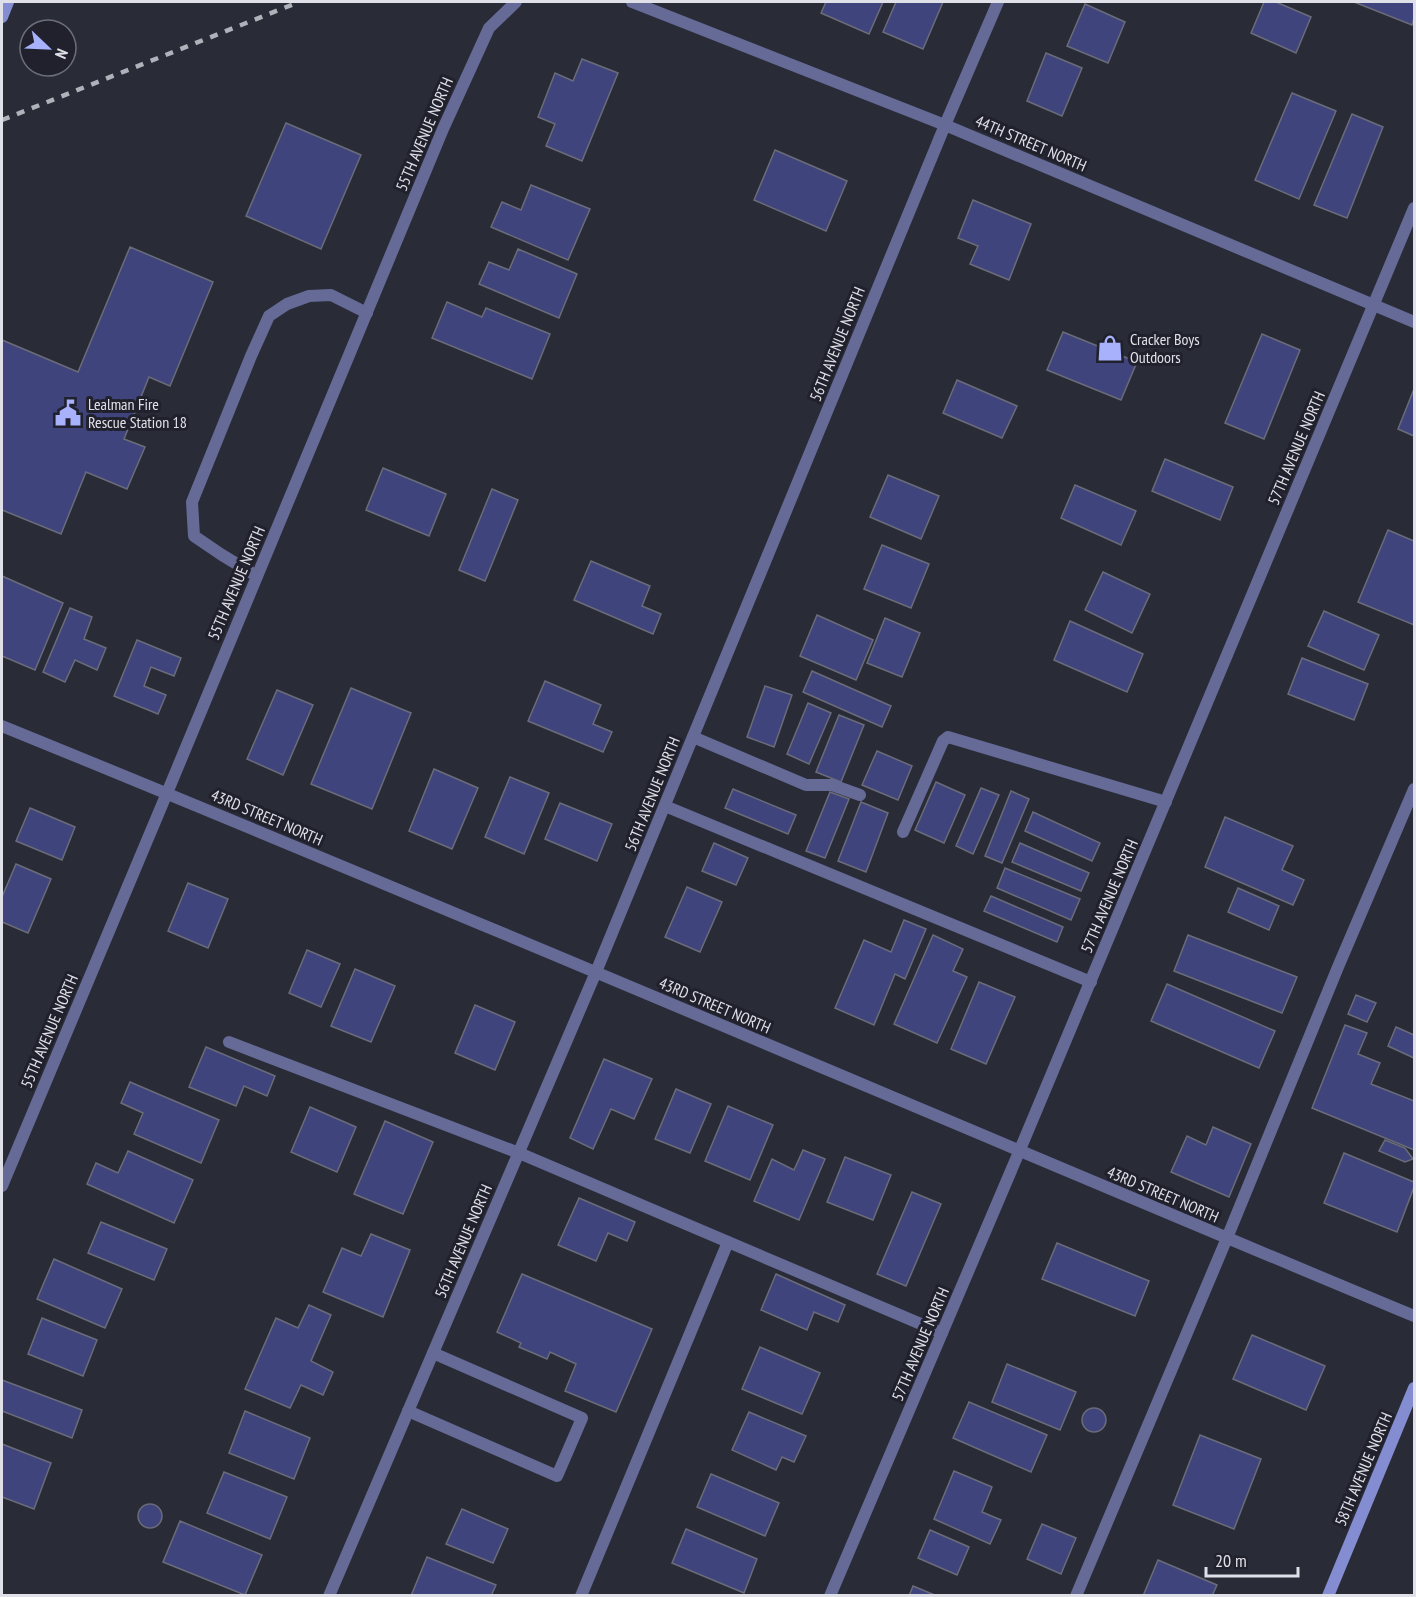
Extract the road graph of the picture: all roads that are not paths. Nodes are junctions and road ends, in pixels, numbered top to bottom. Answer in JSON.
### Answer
{"nodes":[{"id":1,"x":8,"y":2,"type":"edge"},
{"id":2,"x":516,"y":2,"type":"edge"},
{"id":3,"x":632,"y":2,"type":"edge"},
{"id":4,"x":998,"y":2,"type":"edge"},
{"id":5,"x":2,"y":17,"type":"edge"},
{"id":6,"x":945,"y":125,"type":"junction"},
{"id":7,"x":1414,"y":208,"type":"edge"},
{"id":8,"x":1374,"y":306,"type":"junction"},
{"id":9,"x":367,"y":313,"type":"junction"},
{"id":10,"x":1414,"y":322,"type":"edge"},
{"id":11,"x":257,"y":576,"type":"junction"},
{"id":12,"x":2,"y":726,"type":"edge"},
{"id":13,"x":693,"y":737,"type":"junction"},
{"id":14,"x":1414,"y":789,"type":"edge"},
{"id":15,"x":167,"y":793,"type":"junction"},
{"id":16,"x":860,"y":795,"type":"dead end"},
{"id":17,"x":1166,"y":802,"type":"junction"},
{"id":18,"x":665,"y":806,"type":"junction"},
{"id":19,"x":903,"y":832,"type":"dead end"},
{"id":20,"x":596,"y":972,"type":"junction"},
{"id":21,"x":1091,"y":982,"type":"junction"},
{"id":22,"x":229,"y":1042,"type":"dead end"},
{"id":23,"x":1019,"y":1152,"type":"junction"},
{"id":24,"x":519,"y":1153,"type":"junction"},
{"id":25,"x":2,"y":1186,"type":"edge"},
{"id":26,"x":1227,"y":1238,"type":"junction"},
{"id":27,"x":728,"y":1242,"type":"junction"},
{"id":28,"x":1414,"y":1316,"type":"edge"},
{"id":29,"x":942,"y":1333,"type":"junction"},
{"id":30,"x":433,"y":1353,"type":"junction"},
{"id":31,"x":1414,"y":1388,"type":"edge"},
{"id":32,"x":408,"y":1411,"type":"junction"},
{"id":33,"x":329,"y":1596,"type":"edge"},
{"id":34,"x":581,"y":1596,"type":"edge"},
{"id":35,"x":830,"y":1596,"type":"edge"},
{"id":36,"x":1076,"y":1596,"type":"edge"},
{"id":37,"x":1328,"y":1596,"type":"edge"}],
"edges":[{"from":1,"to":5,"type":"street"},
{"from":2,"to":9,"type":"street","name":"55TH AVENUE NORTH"},
{"from":3,"to":6,"type":"street","name":"44TH STREET NORTH"},
{"from":4,"to":6,"type":"street","name":"56TH AVENUE NORTH"},
{"from":6,"to":8,"type":"street","name":"44TH STREET NORTH"},
{"from":6,"to":13,"type":"street","name":"56TH AVENUE NORTH"},
{"from":7,"to":8,"type":"street","name":"57TH AVENUE NORTH"},
{"from":8,"to":10,"type":"street","name":"44TH STREET NORTH"},
{"from":8,"to":17,"type":"street","name":"57TH AVENUE NORTH"},
{"from":9,"to":11,"type":"street","name":"55TH AVENUE NORTH"},
{"from":9,"to":11,"type":"street"},
{"from":11,"to":15,"type":"street","name":"55TH AVENUE NORTH"},
{"from":12,"to":15,"type":"street","name":"43RD STREET NORTH"},
{"from":13,"to":16,"type":"street"},
{"from":13,"to":18,"type":"street","name":"56TH AVENUE NORTH"},
{"from":14,"to":26,"type":"street"},
{"from":15,"to":20,"type":"street","name":"43RD STREET NORTH"},
{"from":15,"to":25,"type":"street","name":"55TH AVENUE NORTH"},
{"from":17,"to":19,"type":"street"},
{"from":17,"to":21,"type":"street","name":"57TH AVENUE NORTH"},
{"from":18,"to":20,"type":"street","name":"56TH AVENUE NORTH"},
{"from":18,"to":21,"type":"street"},
{"from":20,"to":23,"type":"street","name":"43RD STREET NORTH"},
{"from":20,"to":24,"type":"street","name":"56TH AVENUE NORTH"},
{"from":21,"to":23,"type":"street","name":"57TH AVENUE NORTH"},
{"from":22,"to":24,"type":"street"},
{"from":23,"to":26,"type":"street","name":"43RD STREET NORTH"},
{"from":23,"to":29,"type":"street","name":"57TH AVENUE NORTH"},
{"from":24,"to":27,"type":"street"},
{"from":24,"to":30,"type":"street","name":"56TH AVENUE NORTH"},
{"from":26,"to":28,"type":"street","name":"43RD STREET NORTH"},
{"from":26,"to":36,"type":"street"},
{"from":27,"to":29,"type":"street"},
{"from":27,"to":34,"type":"street"},
{"from":29,"to":35,"type":"street","name":"57TH AVENUE NORTH"},
{"from":30,"to":32,"type":"street","name":"56TH AVENUE NORTH"},
{"from":30,"to":32,"type":"street"},
{"from":31,"to":37,"type":"street","name":"58TH AVENUE NORTH"},
{"from":32,"to":33,"type":"street","name":"56TH AVENUE NORTH"}]}
